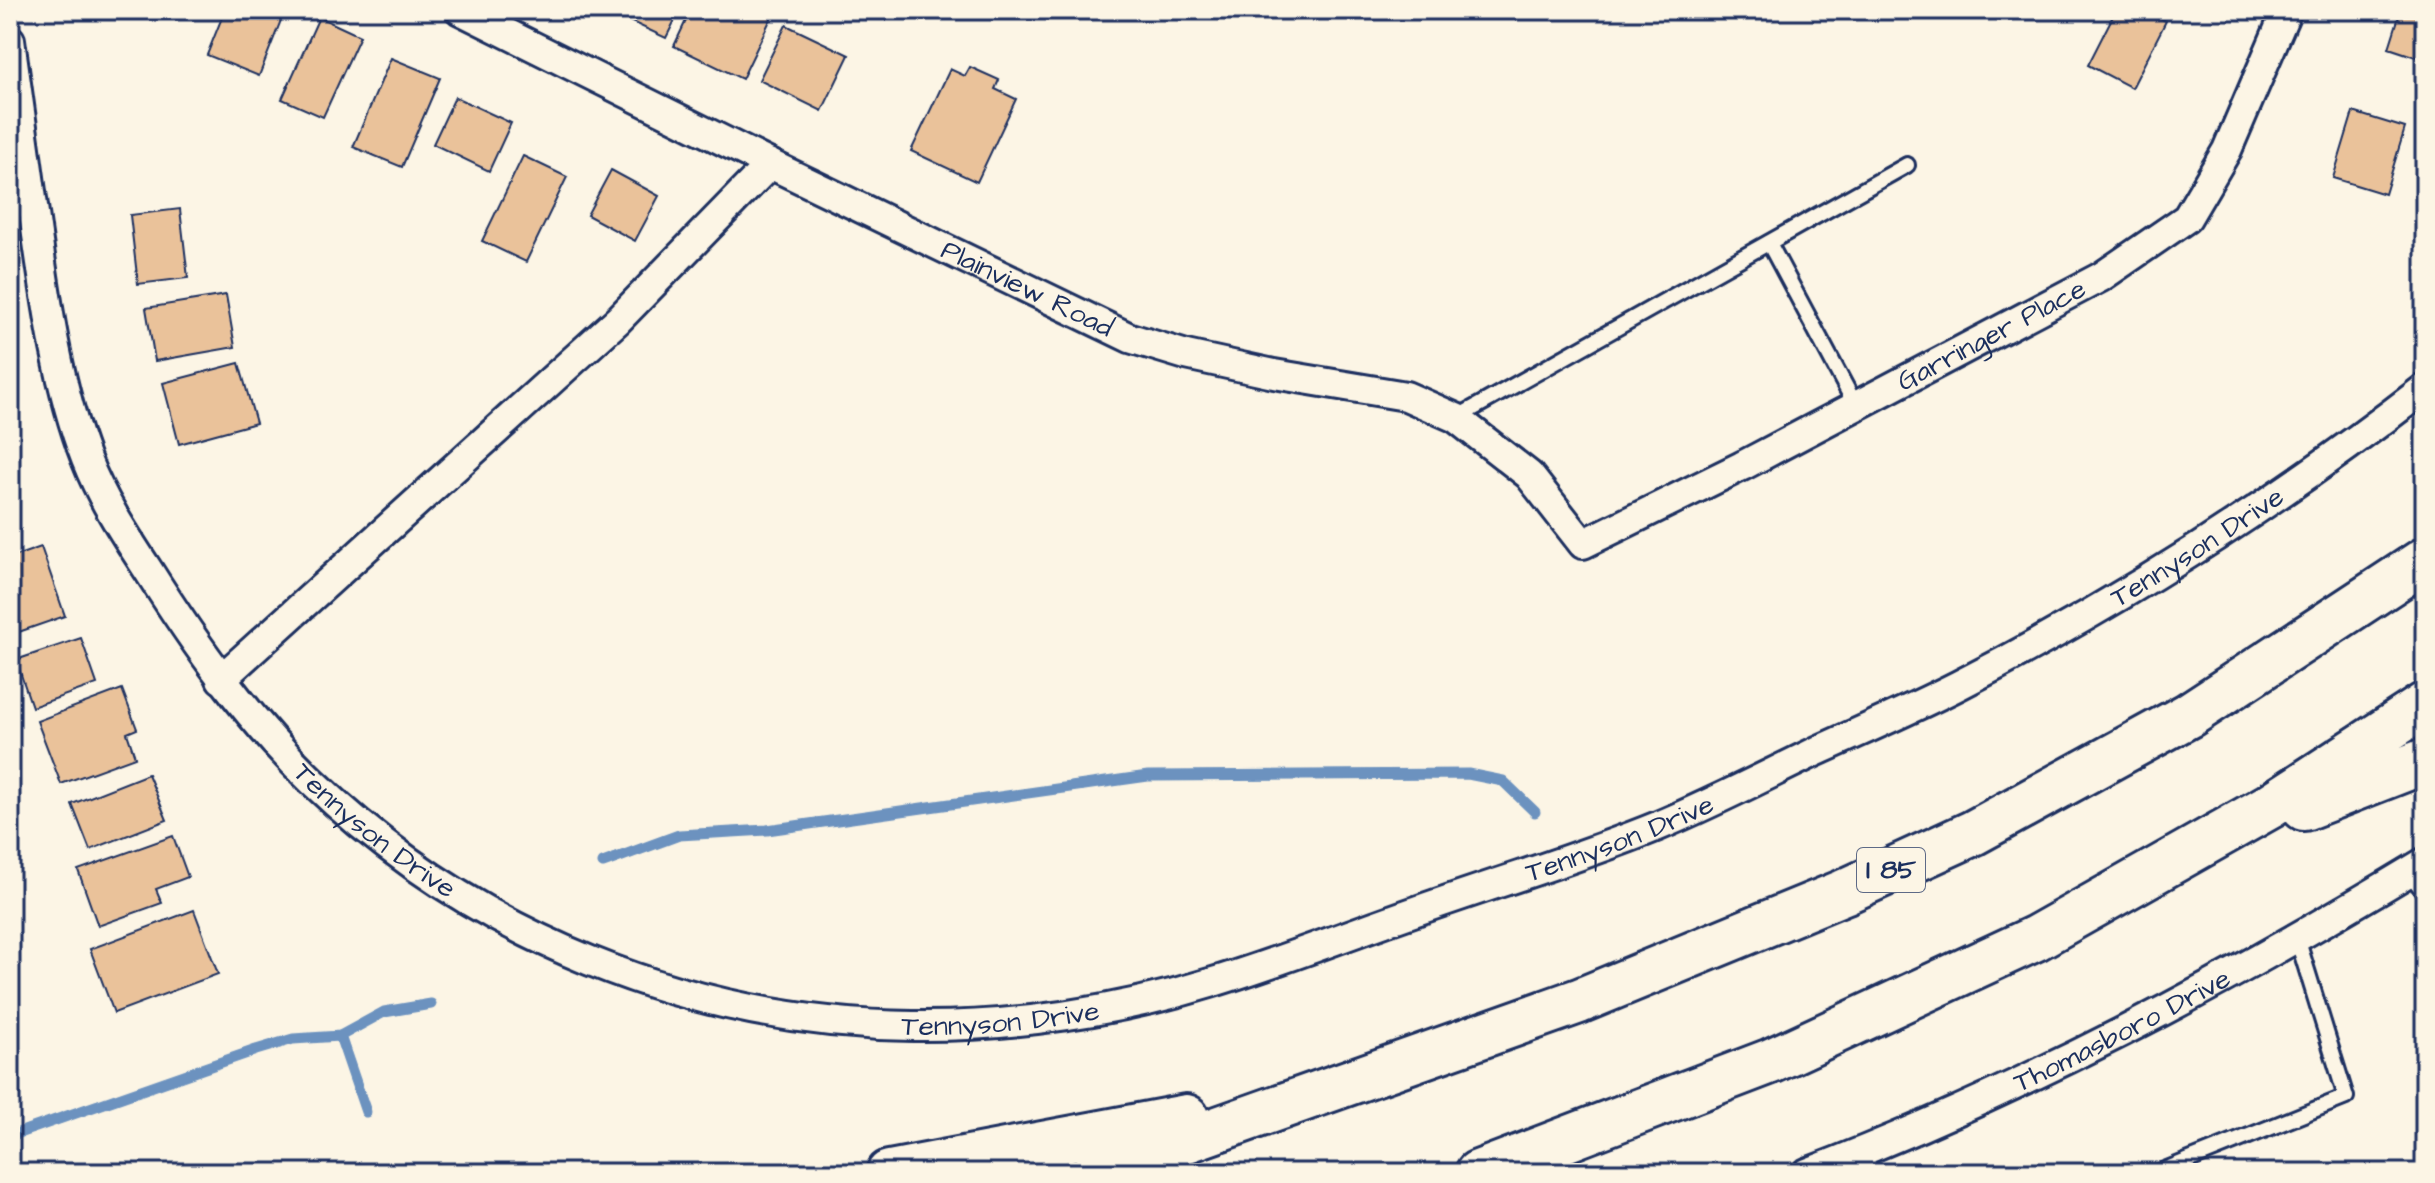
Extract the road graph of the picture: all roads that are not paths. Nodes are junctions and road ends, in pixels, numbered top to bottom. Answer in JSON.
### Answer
{"nodes":[{"id":1,"x":460,"y":10,"type":"edge"},
{"id":2,"x":2287,"y":10,"type":"edge"},
{"id":3,"x":10,"y":40,"type":"edge"},
{"id":4,"x":770,"y":164,"type":"junction"},
{"id":5,"x":1907,"y":165,"type":"dead end"},
{"id":6,"x":1769,"y":243,"type":"junction"},
{"id":7,"x":2425,"y":388,"type":"edge"},
{"id":8,"x":1856,"y":406,"type":"junction"},
{"id":9,"x":1456,"y":418,"type":"junction"},
{"id":10,"x":1583,"y":544,"type":"joint"},
{"id":11,"x":2425,"y":560,"type":"edge"},
{"id":12,"x":221,"y":679,"type":"junction"},
{"id":13,"x":2425,"y":705,"type":"edge"},
{"id":14,"x":2425,"y":761,"type":"edge"},
{"id":15,"x":2420,"y":875,"type":"edge"},
{"id":16,"x":2137,"y":882,"type":"junction"},
{"id":17,"x":2297,"y":938,"type":"junction"},
{"id":18,"x":1315,"y":1094,"type":"junction"},
{"id":19,"x":1623,"y":1119,"type":"junction"},
{"id":20,"x":1867,"y":1162,"type":"edge"},
{"id":21,"x":889,"y":1173,"type":"edge"},
{"id":22,"x":1094,"y":1173,"type":"edge"},
{"id":23,"x":1478,"y":1173,"type":"edge"},
{"id":24,"x":1519,"y":1173,"type":"edge"},
{"id":25,"x":1807,"y":1173,"type":"edge"},
{"id":26,"x":2157,"y":1173,"type":"edge"}],
"edges":[{"from":1,"to":4,"type":"street","name":"Plainview Road"},
{"from":2,"to":8,"type":"street","name":"Garringer Place"},
{"from":3,"to":12,"type":"street","name":"Tennyson Drive"},
{"from":4,"to":9,"type":"street","name":"Plainview Road"},
{"from":4,"to":12,"type":"street"},
{"from":5,"to":6,"type":"lane"},
{"from":6,"to":8,"type":"lane"},
{"from":6,"to":9,"type":"lane"},
{"from":7,"to":12,"type":"street","name":"Tennyson Drive"},
{"from":8,"to":10,"type":"street","name":"Garringer Place"},
{"from":9,"to":10,"type":"street","name":"Plainview Road"},
{"from":11,"to":18,"type":"highway","number":"I 85"},
{"from":13,"to":16,"type":"highway"},
{"from":14,"to":16,"type":"highway"},
{"from":15,"to":17,"type":"street","name":"Thomasboro Drive"},
{"from":16,"to":19,"type":"highway"},
{"from":17,"to":20,"type":"street","name":"Thomasboro Drive"},
{"from":17,"to":26,"type":"lane"},
{"from":18,"to":21,"type":"highway"},
{"from":18,"to":22,"type":"highway","number":"I 85"},
{"from":19,"to":23,"type":"highway"},
{"from":19,"to":24,"type":"highway"},
{"from":20,"to":25,"type":"street","name":"Thomasboro Drive"}]}
